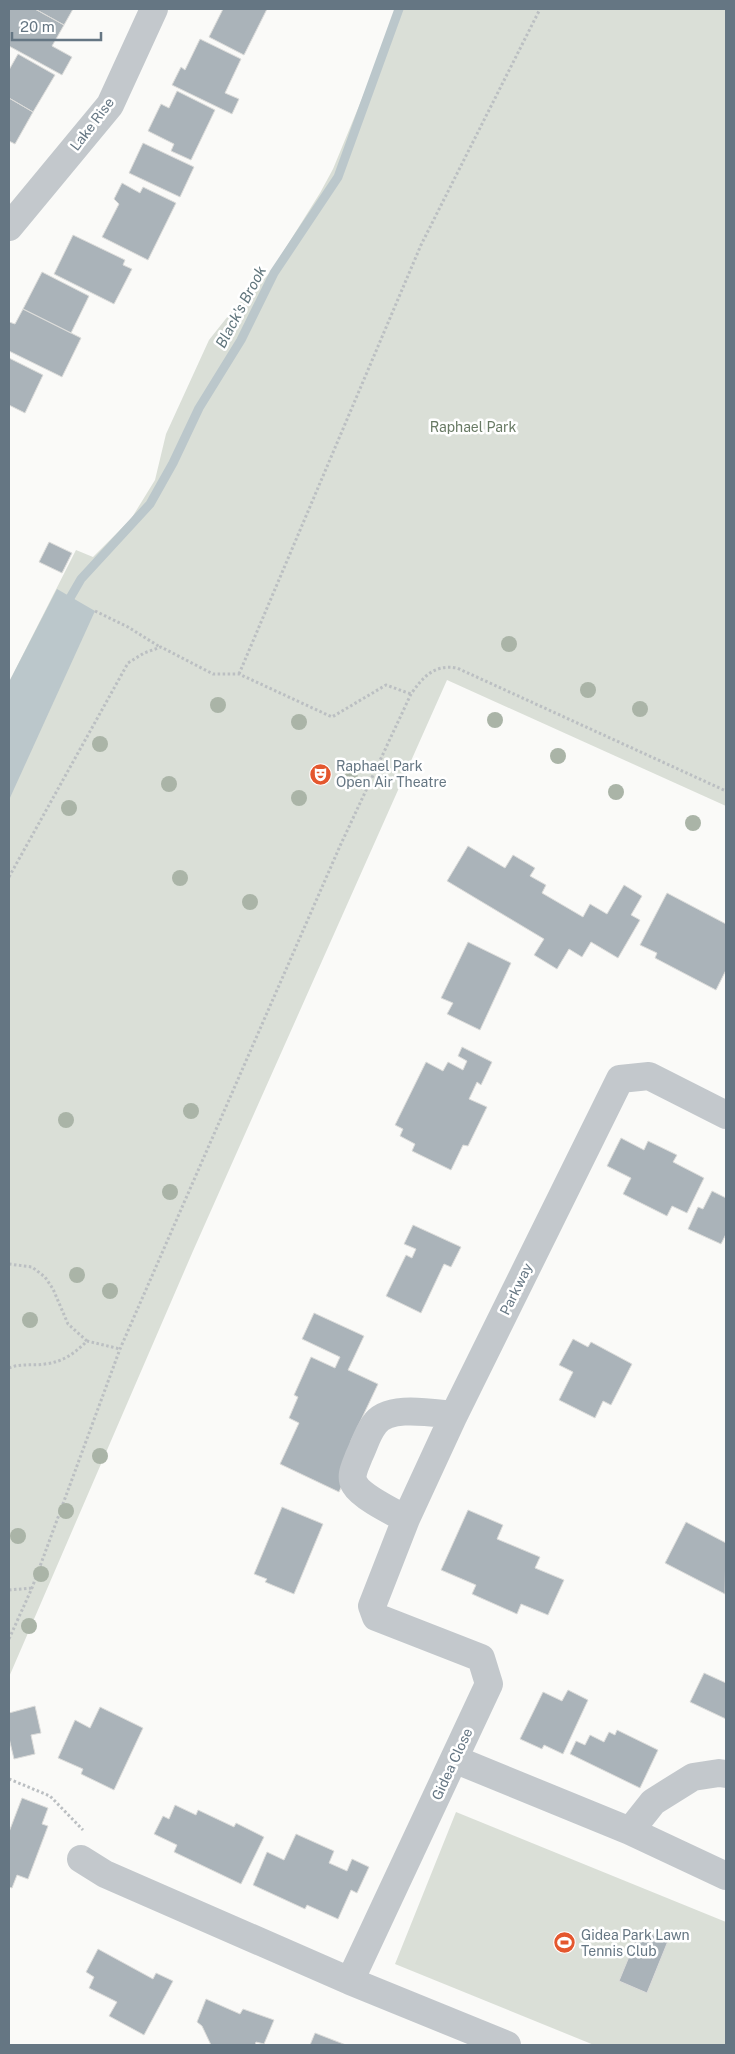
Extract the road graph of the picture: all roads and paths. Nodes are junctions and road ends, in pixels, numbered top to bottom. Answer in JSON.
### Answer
{"nodes":[{"id":1,"x":154,"y":9,"type":"edge"},
{"id":2,"x":540,"y":9,"type":"edge"},
{"id":3,"x":9,"y":227,"type":"edge"},
{"id":4,"x":95,"y":611,"type":"dead end"},
{"id":5,"x":161,"y":647,"type":"junction"},
{"id":6,"x":239,"y":674,"type":"junction"},
{"id":7,"x":410,"y":694,"type":"junction"},
{"id":8,"x":726,"y":791,"type":"edge"},
{"id":9,"x":9,"y":877,"type":"edge"},
{"id":10,"x":726,"y":1115,"type":"edge"},
{"id":11,"x":9,"y":1264,"type":"edge"},
{"id":12,"x":87,"y":1341,"type":"junction"},
{"id":13,"x":120,"y":1349,"type":"junction"},
{"id":14,"x":9,"y":1368,"type":"edge"},
{"id":15,"x":454,"y":1415,"type":"junction"},
{"id":16,"x":406,"y":1519,"type":"junction"},
{"id":17,"x":32,"y":1588,"type":"junction"},
{"id":18,"x":9,"y":1590,"type":"edge"},
{"id":19,"x":372,"y":1606,"type":"joint"},
{"id":20,"x":9,"y":1639,"type":"edge"},
{"id":21,"x":454,"y":1760,"type":"junction"},
{"id":22,"x":726,"y":1774,"type":"edge"},
{"id":23,"x":9,"y":1779,"type":"edge"},
{"id":24,"x":630,"y":1831,"type":"junction"},
{"id":25,"x":81,"y":1859,"type":"joint"},
{"id":26,"x":726,"y":1876,"type":"edge"},
{"id":27,"x":350,"y":1981,"type":"junction"},
{"id":28,"x":487,"y":2042,"type":"edge"}],
"edges":[{"from":1,"to":3,"type":"street","name":"Lake Rise"},
{"from":2,"to":6,"type":"path"},
{"from":4,"to":5,"type":"path"},
{"from":5,"to":6,"type":"path"},
{"from":5,"to":9,"type":"path"},
{"from":6,"to":7,"type":"path"},
{"from":7,"to":8,"type":"path"},
{"from":7,"to":13,"type":"path"},
{"from":10,"to":15,"type":"street","name":"Parkway"},
{"from":11,"to":12,"type":"path"},
{"from":12,"to":13,"type":"path"},
{"from":12,"to":14,"type":"path"},
{"from":13,"to":17,"type":"path"},
{"from":15,"to":16,"type":"street","name":"Parkway"},
{"from":15,"to":16,"type":"street"},
{"from":16,"to":19,"type":"street","name":"Parkway"},
{"from":17,"to":18,"type":"path"},
{"from":17,"to":20,"type":"path"},
{"from":19,"to":21,"type":"street","name":"Gidea Close"},
{"from":21,"to":24,"type":"street"},
{"from":21,"to":27,"type":"street","name":"Gidea Close"},
{"from":22,"to":24,"type":"street"},
{"from":23,"to":25,"type":"path"},
{"from":24,"to":26,"type":"street"},
{"from":25,"to":27,"type":"street"},
{"from":27,"to":28,"type":"street"}]}
